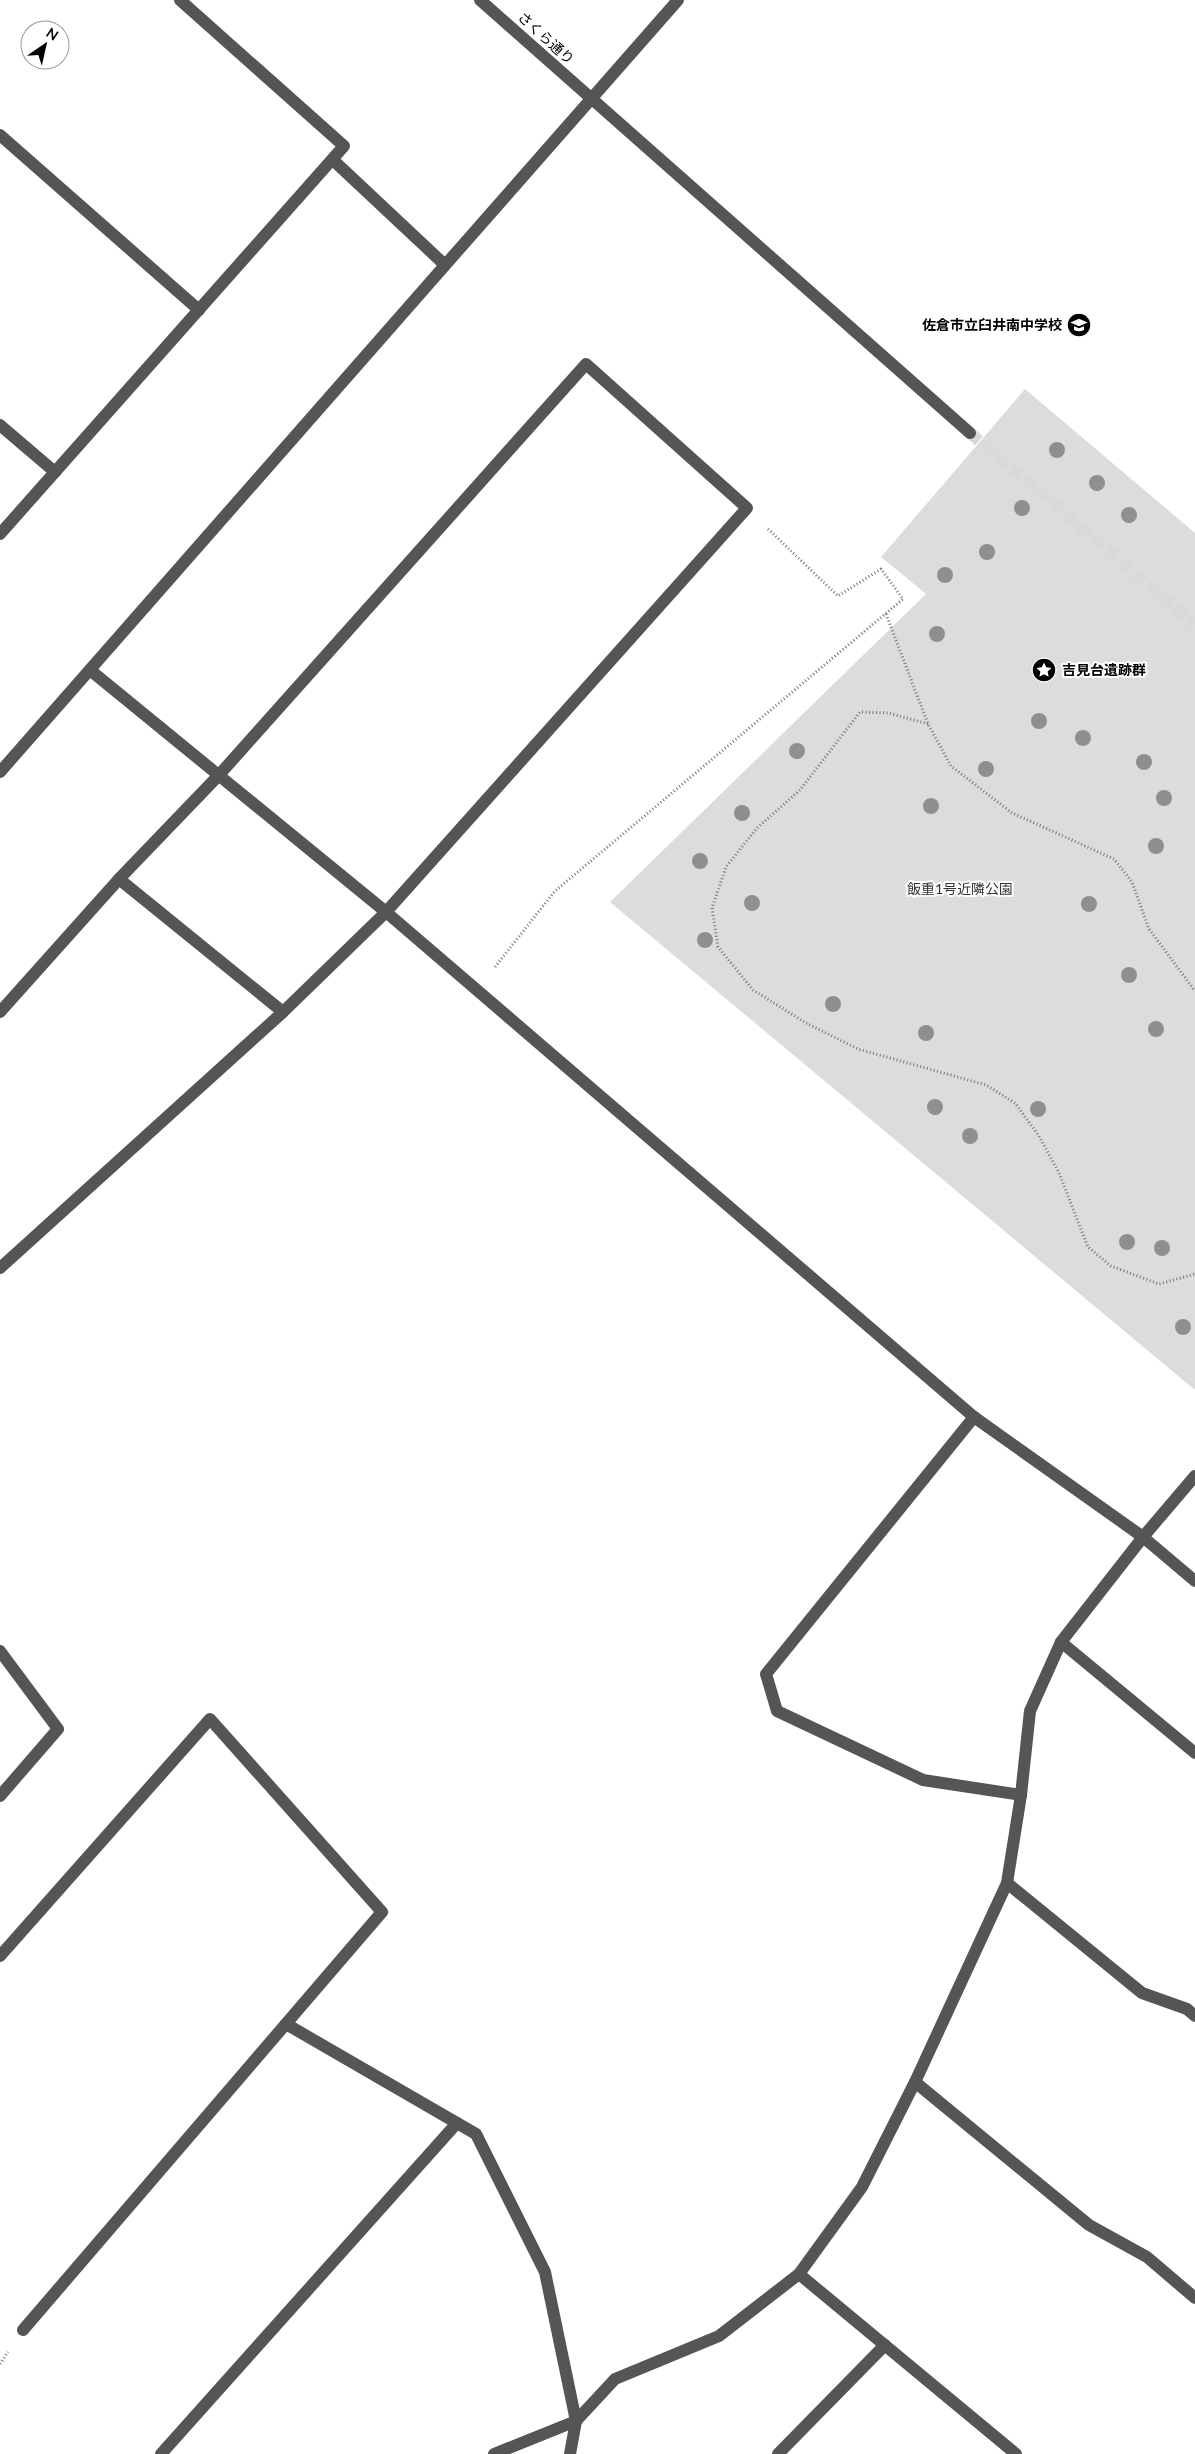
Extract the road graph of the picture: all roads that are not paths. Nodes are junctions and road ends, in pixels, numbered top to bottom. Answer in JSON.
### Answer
{"nodes":[{"id":1,"x":180,"y":0,"type":"edge"},
{"id":2,"x":480,"y":0,"type":"edge"},
{"id":3,"x":678,"y":0,"type":"edge"},
{"id":4,"x":591,"y":99,"type":"junction"},
{"id":5,"x":0,"y":135,"type":"edge"},
{"id":6,"x":333,"y":160,"type":"junction"},
{"id":7,"x":445,"y":265,"type":"junction"},
{"id":8,"x":199,"y":310,"type":"junction"},
{"id":9,"x":0,"y":426,"type":"edge"},
{"id":10,"x":970,"y":433,"type":"tunnel mouth"},
{"id":11,"x":55,"y":472,"type":"junction"},
{"id":12,"x":0,"y":534,"type":"edge"},
{"id":13,"x":90,"y":670,"type":"junction"},
{"id":14,"x":0,"y":772,"type":"edge"},
{"id":15,"x":219,"y":775,"type":"junction"},
{"id":16,"x":119,"y":879,"type":"junction"},
{"id":17,"x":386,"y":912,"type":"junction"},
{"id":18,"x":0,"y":1012,"type":"edge"},
{"id":19,"x":283,"y":1012,"type":"junction"},
{"id":20,"x":0,"y":1268,"type":"edge"},
{"id":21,"x":974,"y":1417,"type":"junction"},
{"id":22,"x":1195,"y":1476,"type":"edge"},
{"id":23,"x":1142,"y":1537,"type":"junction"},
{"id":24,"x":1195,"y":1581,"type":"edge"},
{"id":25,"x":1061,"y":1642,"type":"junction"},
{"id":26,"x":0,"y":1652,"type":"edge"},
{"id":27,"x":1195,"y":1753,"type":"edge"},
{"id":28,"x":1021,"y":1795,"type":"junction"},
{"id":29,"x":0,"y":1796,"type":"edge"},
{"id":30,"x":1007,"y":1883,"type":"junction"},
{"id":31,"x":0,"y":1956,"type":"edge"},
{"id":32,"x":1195,"y":2016,"type":"edge"},
{"id":33,"x":286,"y":2024,"type":"junction"},
{"id":34,"x":915,"y":2082,"type":"junction"},
{"id":35,"x":457,"y":2123,"type":"junction"},
{"id":36,"x":799,"y":2274,"type":"junction"},
{"id":37,"x":1195,"y":2298,"type":"edge"},
{"id":38,"x":23,"y":2330,"type":"dead end"},
{"id":39,"x":884,"y":2345,"type":"junction"},
{"id":40,"x":576,"y":2421,"type":"junction"},
{"id":41,"x":161,"y":2454,"type":"edge"},
{"id":42,"x":494,"y":2454,"type":"edge"},
{"id":43,"x":570,"y":2454,"type":"edge"},
{"id":44,"x":778,"y":2454,"type":"edge"},
{"id":45,"x":1016,"y":2454,"type":"edge"}],
"edges":[{"from":1,"to":6,"type":"street"},
{"from":2,"to":4,"type":"street","name":"さくら通り"},
{"from":3,"to":4,"type":"street"},
{"from":4,"to":7,"type":"street"},
{"from":4,"to":10,"type":"street","name":"さくら通り"},
{"from":5,"to":8,"type":"street"},
{"from":6,"to":7,"type":"street"},
{"from":6,"to":8,"type":"street"},
{"from":7,"to":13,"type":"street"},
{"from":8,"to":11,"type":"street"},
{"from":9,"to":11,"type":"street"},
{"from":11,"to":12,"type":"street"},
{"from":13,"to":14,"type":"street"},
{"from":13,"to":15,"type":"street"},
{"from":15,"to":16,"type":"street"},
{"from":15,"to":17,"type":"street"},
{"from":15,"to":17,"type":"street"},
{"from":16,"to":18,"type":"street"},
{"from":16,"to":19,"type":"street"},
{"from":17,"to":19,"type":"street"},
{"from":17,"to":21,"type":"street"},
{"from":19,"to":20,"type":"street"},
{"from":21,"to":23,"type":"street"},
{"from":21,"to":28,"type":"street"},
{"from":22,"to":23,"type":"street"},
{"from":23,"to":24,"type":"street"},
{"from":23,"to":25,"type":"street"},
{"from":25,"to":27,"type":"street"},
{"from":25,"to":28,"type":"street"},
{"from":26,"to":29,"type":"street"},
{"from":28,"to":30,"type":"street"},
{"from":30,"to":32,"type":"street"},
{"from":30,"to":34,"type":"street"},
{"from":31,"to":33,"type":"street"},
{"from":33,"to":35,"type":"street"},
{"from":33,"to":38,"type":"street"},
{"from":34,"to":36,"type":"street"},
{"from":34,"to":37,"type":"street"},
{"from":35,"to":40,"type":"street"},
{"from":35,"to":41,"type":"street"},
{"from":36,"to":39,"type":"street"},
{"from":36,"to":40,"type":"street"},
{"from":39,"to":44,"type":"street"},
{"from":39,"to":45,"type":"street"},
{"from":40,"to":42,"type":"street"},
{"from":40,"to":43,"type":"street"}]}
